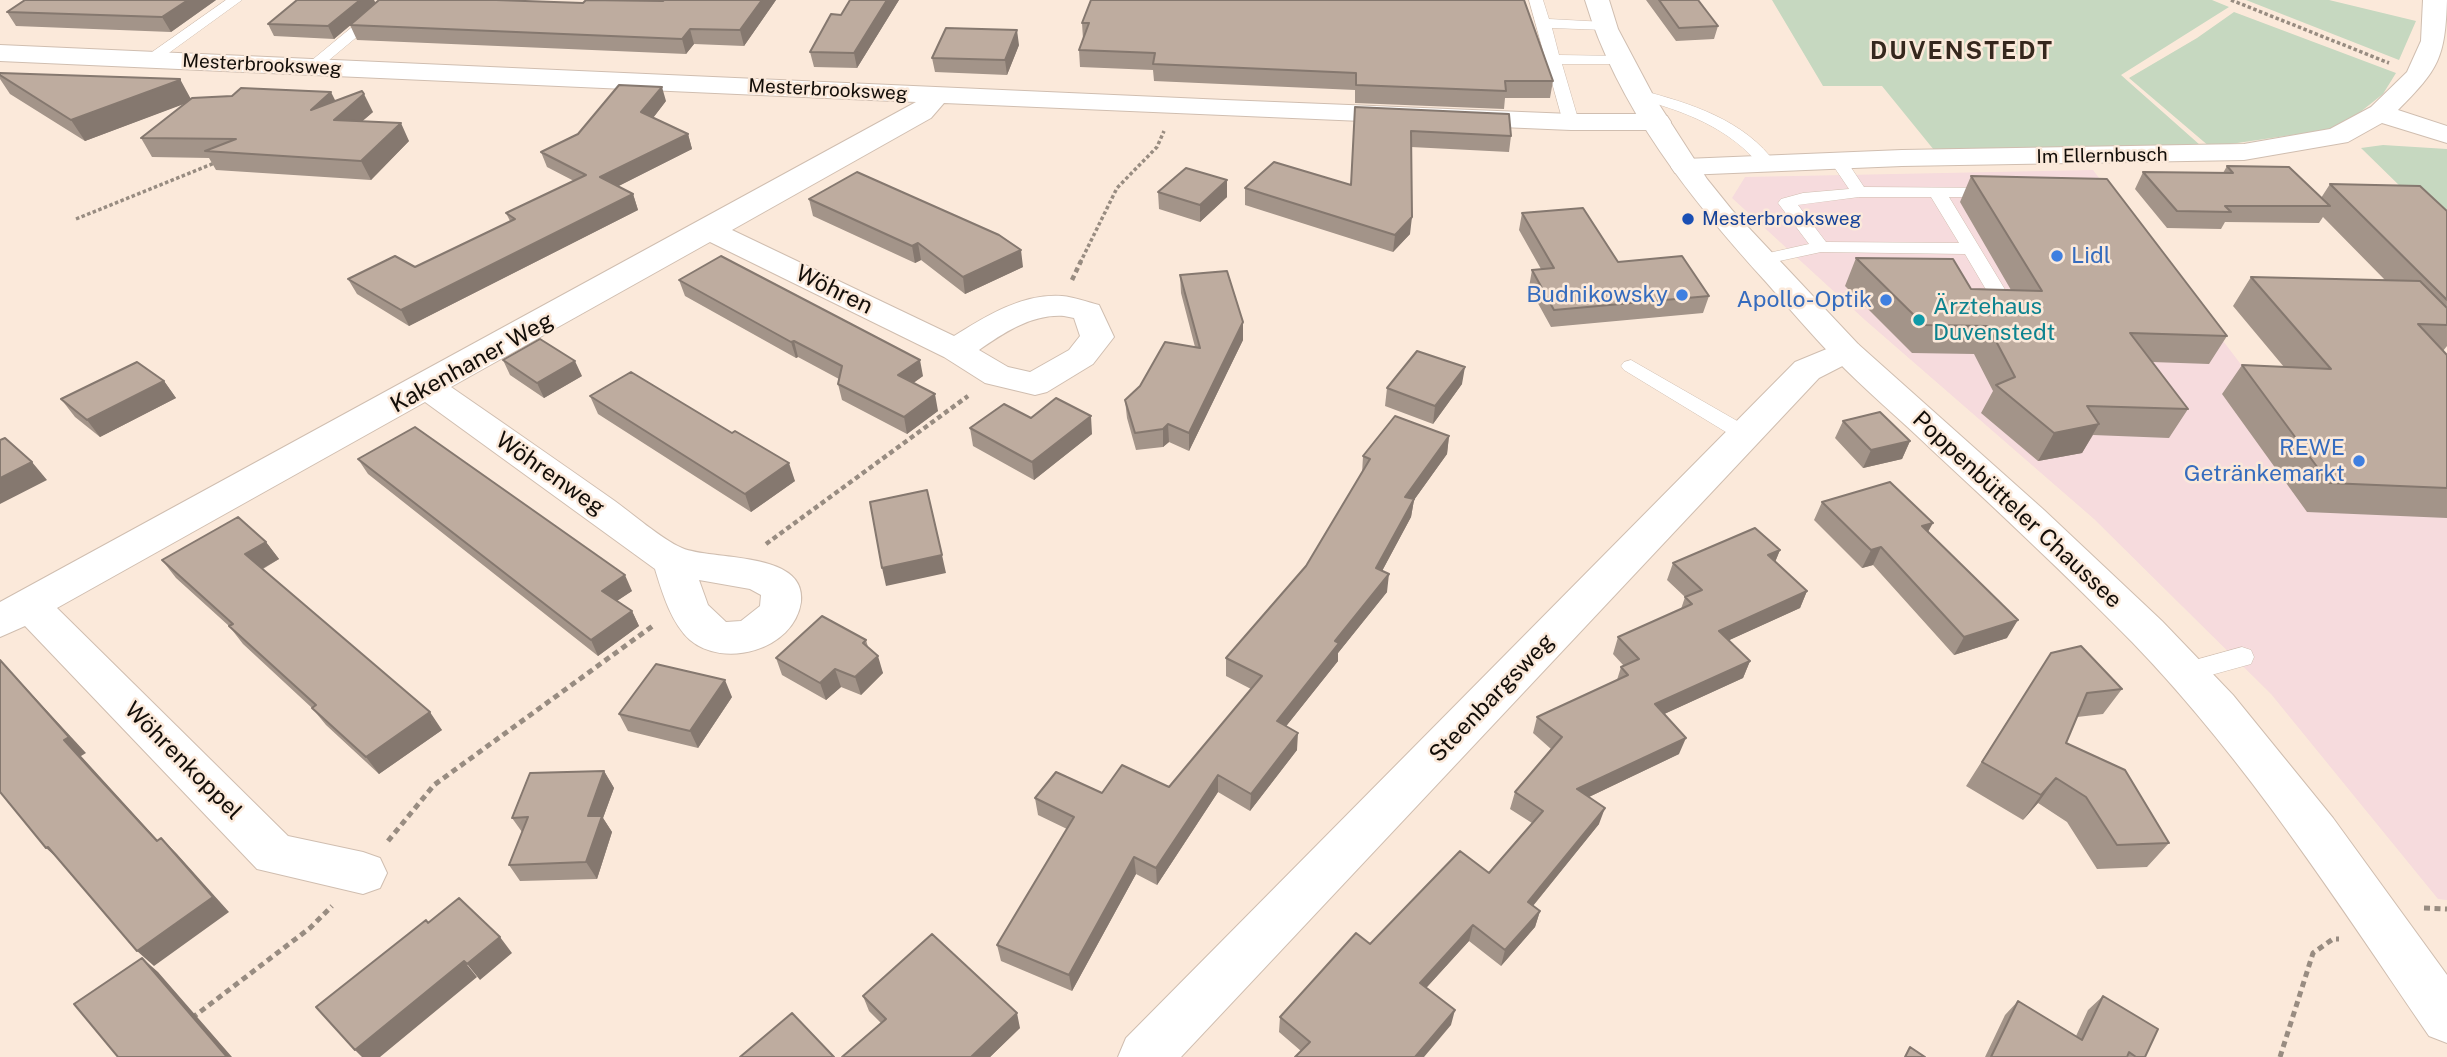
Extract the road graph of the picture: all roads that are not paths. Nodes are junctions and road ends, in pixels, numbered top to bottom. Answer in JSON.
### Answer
{"nodes":[{"id":1,"x":235,"y":0,"type":"edge"},
{"id":2,"x":394,"y":0,"type":"edge"},
{"id":3,"x":1536,"y":0,"type":"edge"},
{"id":4,"x":1597,"y":0,"type":"edge"},
{"id":5,"x":2435,"y":0,"type":"edge"},
{"id":6,"x":1543,"y":23,"type":"junction"},
{"id":7,"x":1605,"y":26,"type":"junction"},
{"id":8,"x":0,"y":53,"type":"edge"},
{"id":9,"x":1553,"y":59,"type":"junction"},
{"id":10,"x":150,"y":60,"type":"junction"},
{"id":11,"x":1622,"y":60,"type":"junction"},
{"id":12,"x":311,"y":68,"type":"junction"},
{"id":13,"x":936,"y":95,"type":"junction"},
{"id":14,"x":1640,"y":95,"type":"junction"},
{"id":15,"x":2380,"y":113,"type":"junction"},
{"id":16,"x":1572,"y":122,"type":"junction"},
{"id":17,"x":1657,"y":122,"type":"junction"},
{"id":18,"x":2447,"y":135,"type":"edge"},
{"id":19,"x":1838,"y":161,"type":"junction"},
{"id":20,"x":1768,"y":164,"type":"junction"},
{"id":21,"x":1685,"y":167,"type":"junction"},
{"id":22,"x":1858,"y":192,"type":"junction"},
{"id":23,"x":1937,"y":192,"type":"junction"},
{"id":24,"x":2010,"y":192,"type":"edge"},
{"id":25,"x":711,"y":231,"type":"junction"},
{"id":26,"x":1821,"y":247,"type":"junction"},
{"id":27,"x":1971,"y":249,"type":"junction"},
{"id":28,"x":1761,"y":260,"type":"junction"},
{"id":29,"x":2008,"y":312,"type":"edge"},
{"id":30,"x":956,"y":350,"type":"junction"},
{"id":31,"x":1846,"y":351,"type":"junction"},
{"id":32,"x":1631,"y":366,"type":"dead end"},
{"id":33,"x":428,"y":387,"type":"junction"},
{"id":34,"x":1746,"y":435,"type":"junction"},
{"id":35,"x":672,"y":561,"type":"junction"},
{"id":36,"x":15,"y":613,"type":"edge"},
{"id":37,"x":2242,"y":657,"type":"dead end"},
{"id":38,"x":2186,"y":672,"type":"junction"},
{"id":39,"x":363,"y":873,"type":"road end"},
{"id":40,"x":2447,"y":1018,"type":"edge"},
{"id":41,"x":1145,"y":1057,"type":"edge"}],
"edges":[{"from":1,"to":10,"type":"lane"},
{"from":2,"to":12,"type":"lane"},
{"from":3,"to":6,"type":"lane"},
{"from":4,"to":7,"type":"street","name":"Poppenbütteler Chaussee"},
{"from":5,"to":15,"type":"street","name":"Im Ellernbusch"},
{"from":6,"to":7,"type":"lane"},
{"from":6,"to":9,"type":"lane"},
{"from":7,"to":11,"type":"street","name":"Poppenbütteler Chaussee"},
{"from":8,"to":10,"type":"street","name":"Mesterbrooksweg"},
{"from":9,"to":11,"type":"lane"},
{"from":9,"to":16,"type":"lane"},
{"from":10,"to":12,"type":"street","name":"Mesterbrooksweg"},
{"from":11,"to":14,"type":"street","name":"Poppenbütteler Chaussee"},
{"from":12,"to":13,"type":"street","name":"Mesterbrooksweg"},
{"from":13,"to":16,"type":"street","name":"Mesterbrooksweg"},
{"from":13,"to":25,"type":"street","name":"Kakenhaner Weg"},
{"from":14,"to":17,"type":"street","name":"Poppenbütteler Chaussee"},
{"from":14,"to":20,"type":"lane"},
{"from":15,"to":18,"type":"street"},
{"from":15,"to":19,"type":"street","name":"Im Ellernbusch"},
{"from":16,"to":17,"type":"street","name":"Mesterbrooksweg"},
{"from":17,"to":21,"type":"street","name":"Poppenbütteler Chaussee"},
{"from":19,"to":20,"type":"street","name":"Im Ellernbusch"},
{"from":19,"to":22,"type":"lane"},
{"from":20,"to":21,"type":"street","name":"Im Ellernbusch"},
{"from":21,"to":28,"type":"street","name":"Poppenbütteler Chaussee"},
{"from":22,"to":23,"type":"lane"},
{"from":22,"to":26,"type":"lane"},
{"from":23,"to":24,"type":"lane"},
{"from":23,"to":27,"type":"lane"},
{"from":25,"to":30,"type":"street","name":"Wöhren"},
{"from":25,"to":33,"type":"street","name":"Kakenhaner Weg"},
{"from":26,"to":27,"type":"lane"},
{"from":26,"to":28,"type":"lane"},
{"from":27,"to":29,"type":"lane"},
{"from":28,"to":31,"type":"street","name":"Poppenbütteler Chaussee"},
{"from":30,"to":30,"type":"street","name":"Wöhren"},
{"from":31,"to":34,"type":"street","name":"Steenbargsweg"},
{"from":31,"to":38,"type":"street","name":"Poppenbütteler Chaussee"},
{"from":32,"to":34,"type":"lane"},
{"from":33,"to":35,"type":"street","name":"Wöhrenweg"},
{"from":33,"to":36,"type":"street","name":"Kakenhaner Weg"},
{"from":34,"to":41,"type":"street","name":"Steenbargsweg"},
{"from":35,"to":35,"type":"street","name":"Wöhrenweg"},
{"from":36,"to":39,"type":"street","name":"Wöhrenkoppel"},
{"from":37,"to":38,"type":"lane"},
{"from":38,"to":40,"type":"street","name":"Poppenbütteler Chaussee"}]}
